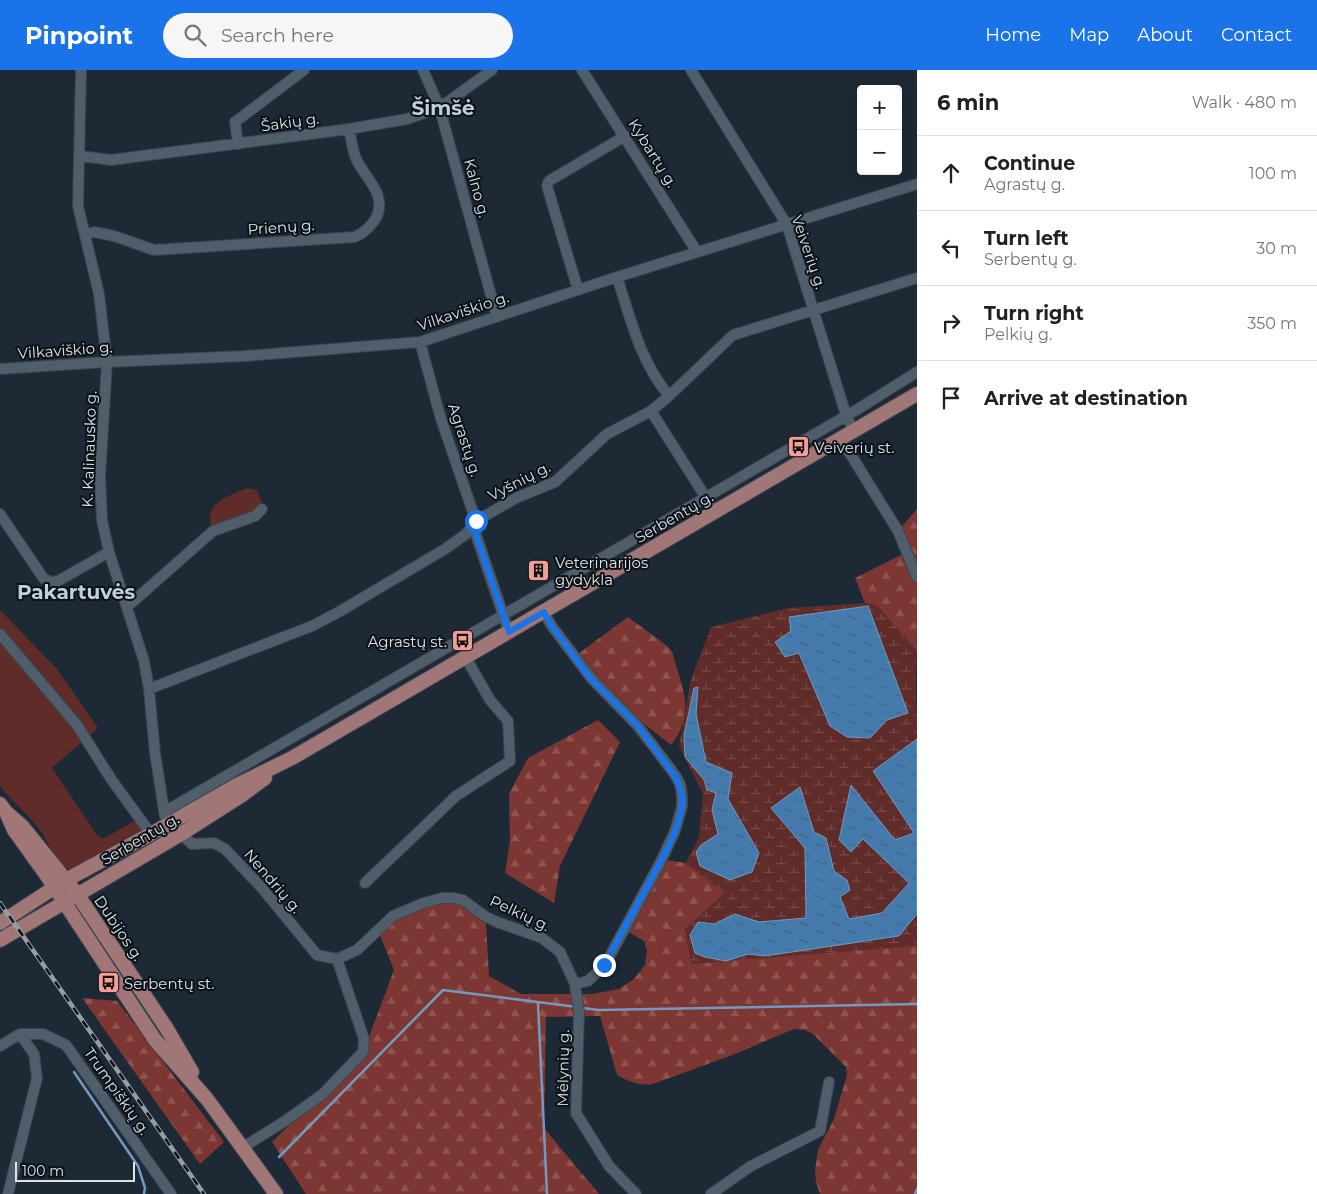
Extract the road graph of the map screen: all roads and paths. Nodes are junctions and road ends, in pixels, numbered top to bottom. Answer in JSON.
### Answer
{"nodes":[{"id":1,"x":304,"y":70,"type":"edge"},
{"id":2,"x":423,"y":70,"type":"edge"},
{"id":3,"x":492,"y":70,"type":"edge"},
{"id":4,"x":582,"y":70,"type":"edge"},
{"id":5,"x":690,"y":70,"type":"edge"},
{"id":6,"x":78,"y":71,"type":"edge"},
{"id":7,"x":439,"y":106,"type":"junction"},
{"id":8,"x":348,"y":129,"type":"junction"},
{"id":9,"x":624,"y":136,"type":"junction"},
{"id":10,"x":238,"y":144,"type":"junction"},
{"id":11,"x":80,"y":156,"type":"junction"},
{"id":12,"x":917,"y":184,"type":"edge"},
{"id":13,"x":787,"y":226,"type":"junction"},
{"id":14,"x":86,"y":234,"type":"junction"},
{"id":15,"x":697,"y":252,"type":"junction"},
{"id":16,"x":617,"y":277,"type":"junction"},
{"id":17,"x":917,"y":278,"type":"edge"},
{"id":18,"x":578,"y":290,"type":"junction"},
{"id":19,"x":812,"y":310,"type":"junction"},
{"id":20,"x":497,"y":316,"type":"junction"},
{"id":21,"x":420,"y":342,"type":"junction"},
{"id":22,"x":107,"y":362,"type":"junction"},
{"id":23,"x":0,"y":369,"type":"edge"},
{"id":24,"x":917,"y":372,"type":"edge"},
{"id":25,"x":917,"y":394,"type":"edge"},
{"id":26,"x":669,"y":396,"type":"junction"},
{"id":27,"x":651,"y":411,"type":"junction"},
{"id":28,"x":846,"y":415,"type":"junction"},
{"id":29,"x":854,"y":431,"type":"junction"},
{"id":30,"x":839,"y":440,"type":"junction"},
{"id":31,"x":706,"y":496,"type":"junction"},
{"id":32,"x":262,"y":509,"type":"dead end"},
{"id":33,"x":715,"y":512,"type":"junction"},
{"id":34,"x":0,"y":514,"type":"edge"},
{"id":35,"x":476,"y":521,"type":"junction"},
{"id":36,"x":109,"y":552,"type":"junction"},
{"id":37,"x":917,"y":576,"type":"edge"},
{"id":38,"x":127,"y":607,"type":"junction"},
{"id":39,"x":544,"y":612,"type":"junction"},
{"id":40,"x":502,"y":615,"type":"junction"},
{"id":41,"x":509,"y":632,"type":"junction"},
{"id":42,"x":0,"y":634,"type":"edge"},
{"id":43,"x":466,"y":658,"type":"junction"},
{"id":44,"x":149,"y":689,"type":"junction"},
{"id":45,"x":292,"y":758,"type":"junction"},
{"id":46,"x":3,"y":808,"type":"edge"},
{"id":47,"x":165,"y":819,"type":"junction"},
{"id":48,"x":151,"y":834,"type":"junction"},
{"id":49,"x":180,"y":834,"type":"junction"},
{"id":50,"x":365,"y":883,"type":"dead end"},
{"id":51,"x":60,"y":884,"type":"junction"},
{"id":52,"x":77,"y":894,"type":"junction"},
{"id":53,"x":64,"y":902,"type":"junction"},
{"id":54,"x":0,"y":923,"type":"edge"},
{"id":55,"x":0,"y":940,"type":"edge"},
{"id":56,"x":337,"y":959,"type":"junction"},
{"id":57,"x":575,"y":984,"type":"junction"},
{"id":58,"x":20,"y":1034,"type":"junction"},
{"id":59,"x":0,"y":1046,"type":"edge"},
{"id":60,"x":830,"y":1082,"type":"dead end"},
{"id":61,"x":207,"y":1099,"type":"junction"},
{"id":62,"x":242,"y":1148,"type":"junction"},
{"id":63,"x":8,"y":1194,"type":"edge"},
{"id":64,"x":171,"y":1194,"type":"edge"},
{"id":65,"x":276,"y":1194,"type":"edge"},
{"id":66,"x":636,"y":1194,"type":"edge"},
{"id":67,"x":711,"y":1194,"type":"edge"}],
"edges":[{"from":1,"to":10,"type":"street"},
{"from":2,"to":7,"type":"street","name":"Kalno g."},
{"from":3,"to":7,"type":"street","name":"Šakių g."},
{"from":4,"to":9,"type":"street","name":"Kybartų g."},
{"from":5,"to":13,"type":"street","name":"Veiverių g."},
{"from":6,"to":11,"type":"street","name":"K. Kalinausko g."},
{"from":7,"to":8,"type":"street","name":"Šakių g."},
{"from":7,"to":20,"type":"street","name":"Kalno g."},
{"from":8,"to":10,"type":"street","name":"Šakių g."},
{"from":8,"to":14,"type":"street","name":"Prienų g."},
{"from":9,"to":15,"type":"street","name":"Kybartų g."},
{"from":9,"to":18,"type":"street"},
{"from":10,"to":11,"type":"street","name":"Šakių g."},
{"from":11,"to":14,"type":"street","name":"K. Kalinausko g."},
{"from":12,"to":13,"type":"street","name":"Vilkaviškio g."},
{"from":13,"to":15,"type":"street","name":"Vilkaviškio g."},
{"from":13,"to":19,"type":"street","name":"Veiverių g."},
{"from":14,"to":22,"type":"street","name":"K. Kalinausko g."},
{"from":15,"to":16,"type":"street","name":"Vilkaviškio g."},
{"from":16,"to":18,"type":"street","name":"Vilkaviškio g."},
{"from":16,"to":26,"type":"street"},
{"from":17,"to":19,"type":"street","name":"Vyšnių g."},
{"from":18,"to":20,"type":"street","name":"Vilkaviškio g."},
{"from":19,"to":26,"type":"street","name":"Vyšnių g."},
{"from":19,"to":28,"type":"street","name":"Veiverių g."},
{"from":20,"to":21,"type":"street","name":"Vilkaviškio g."},
{"from":21,"to":22,"type":"street","name":"Vilkaviškio g."},
{"from":21,"to":35,"type":"street","name":"Agrastų g."},
{"from":22,"to":23,"type":"street","name":"Vilkaviškio g."},
{"from":22,"to":36,"type":"street","name":"K. Kalinausko g."},
{"from":24,"to":28,"type":"street"},
{"from":25,"to":29,"type":"main road","name":"Serbentų g."},
{"from":26,"to":27,"type":"street","name":"Vyšnių g."},
{"from":27,"to":31,"type":"street"},
{"from":27,"to":35,"type":"street","name":"Vyšnių g."},
{"from":28,"to":29,"type":"street","name":"Veiverių g."},
{"from":28,"to":31,"type":"street"},
{"from":29,"to":30,"type":"main road","name":"Serbentų g."},
{"from":30,"to":33,"type":"main road","name":"Serbentų g."},
{"from":30,"to":37,"type":"street"},
{"from":31,"to":33,"type":"street"},
{"from":31,"to":40,"type":"street"},
{"from":32,"to":38,"type":"street"},
{"from":33,"to":39,"type":"main road","name":"Serbentų g."},
{"from":34,"to":36,"type":"street"},
{"from":35,"to":40,"type":"street","name":"Agrastų g."},
{"from":35,"to":44,"type":"street","name":"Vyšnių g."},
{"from":36,"to":38,"type":"street","name":"K. Kalinausko g."},
{"from":38,"to":44,"type":"street","name":"K. Kalinausko g."},
{"from":39,"to":41,"type":"main road","name":"Serbentų g."},
{"from":39,"to":57,"type":"street"},
{"from":40,"to":41,"type":"street","name":"Agrastų g."},
{"from":40,"to":47,"type":"street"},
{"from":41,"to":43,"type":"main road","name":"Serbentų g."},
{"from":42,"to":48,"type":"street"},
{"from":43,"to":45,"type":"main road","name":"Serbentų g."},
{"from":43,"to":50,"type":"street"},
{"from":44,"to":47,"type":"street","name":"K. Kalinausko g."},
{"from":45,"to":47,"type":"main road","name":"Serbentų g."},
{"from":45,"to":49,"type":"main road","name":"Serbentų g."},
{"from":46,"to":51,"type":"main road","name":"Dubijos g."},
{"from":47,"to":48,"type":"main road","name":"Serbentų g."},
{"from":48,"to":51,"type":"main road","name":"Serbentų g."},
{"from":49,"to":52,"type":"main road","name":"Serbentų g."},
{"from":49,"to":56,"type":"street","name":"Nendrių g."},
{"from":51,"to":52,"type":"main road","name":"Dubijos g."},
{"from":51,"to":53,"type":"main road","name":"Dubijos g."},
{"from":51,"to":54,"type":"main road","name":"Serbentų g."},
{"from":52,"to":53,"type":"main road","name":"Serbentų g."},
{"from":52,"to":61,"type":"main road","name":"Dubijos g."},
{"from":53,"to":55,"type":"main road","name":"Serbentų g."},
{"from":53,"to":61,"type":"main road","name":"Dubijos g."},
{"from":56,"to":57,"type":"street","name":"Pelkių g."},
{"from":56,"to":62,"type":"street"},
{"from":57,"to":66,"type":"street","name":"Mėlynių g."},
{"from":58,"to":59,"type":"street"},
{"from":58,"to":63,"type":"street"},
{"from":58,"to":64,"type":"street","name":"Trumpiškių g."},
{"from":60,"to":67,"type":"street"},
{"from":61,"to":62,"type":"main road","name":"Dubijos g."},
{"from":62,"to":65,"type":"main road","name":"Dubijos g."}]}
